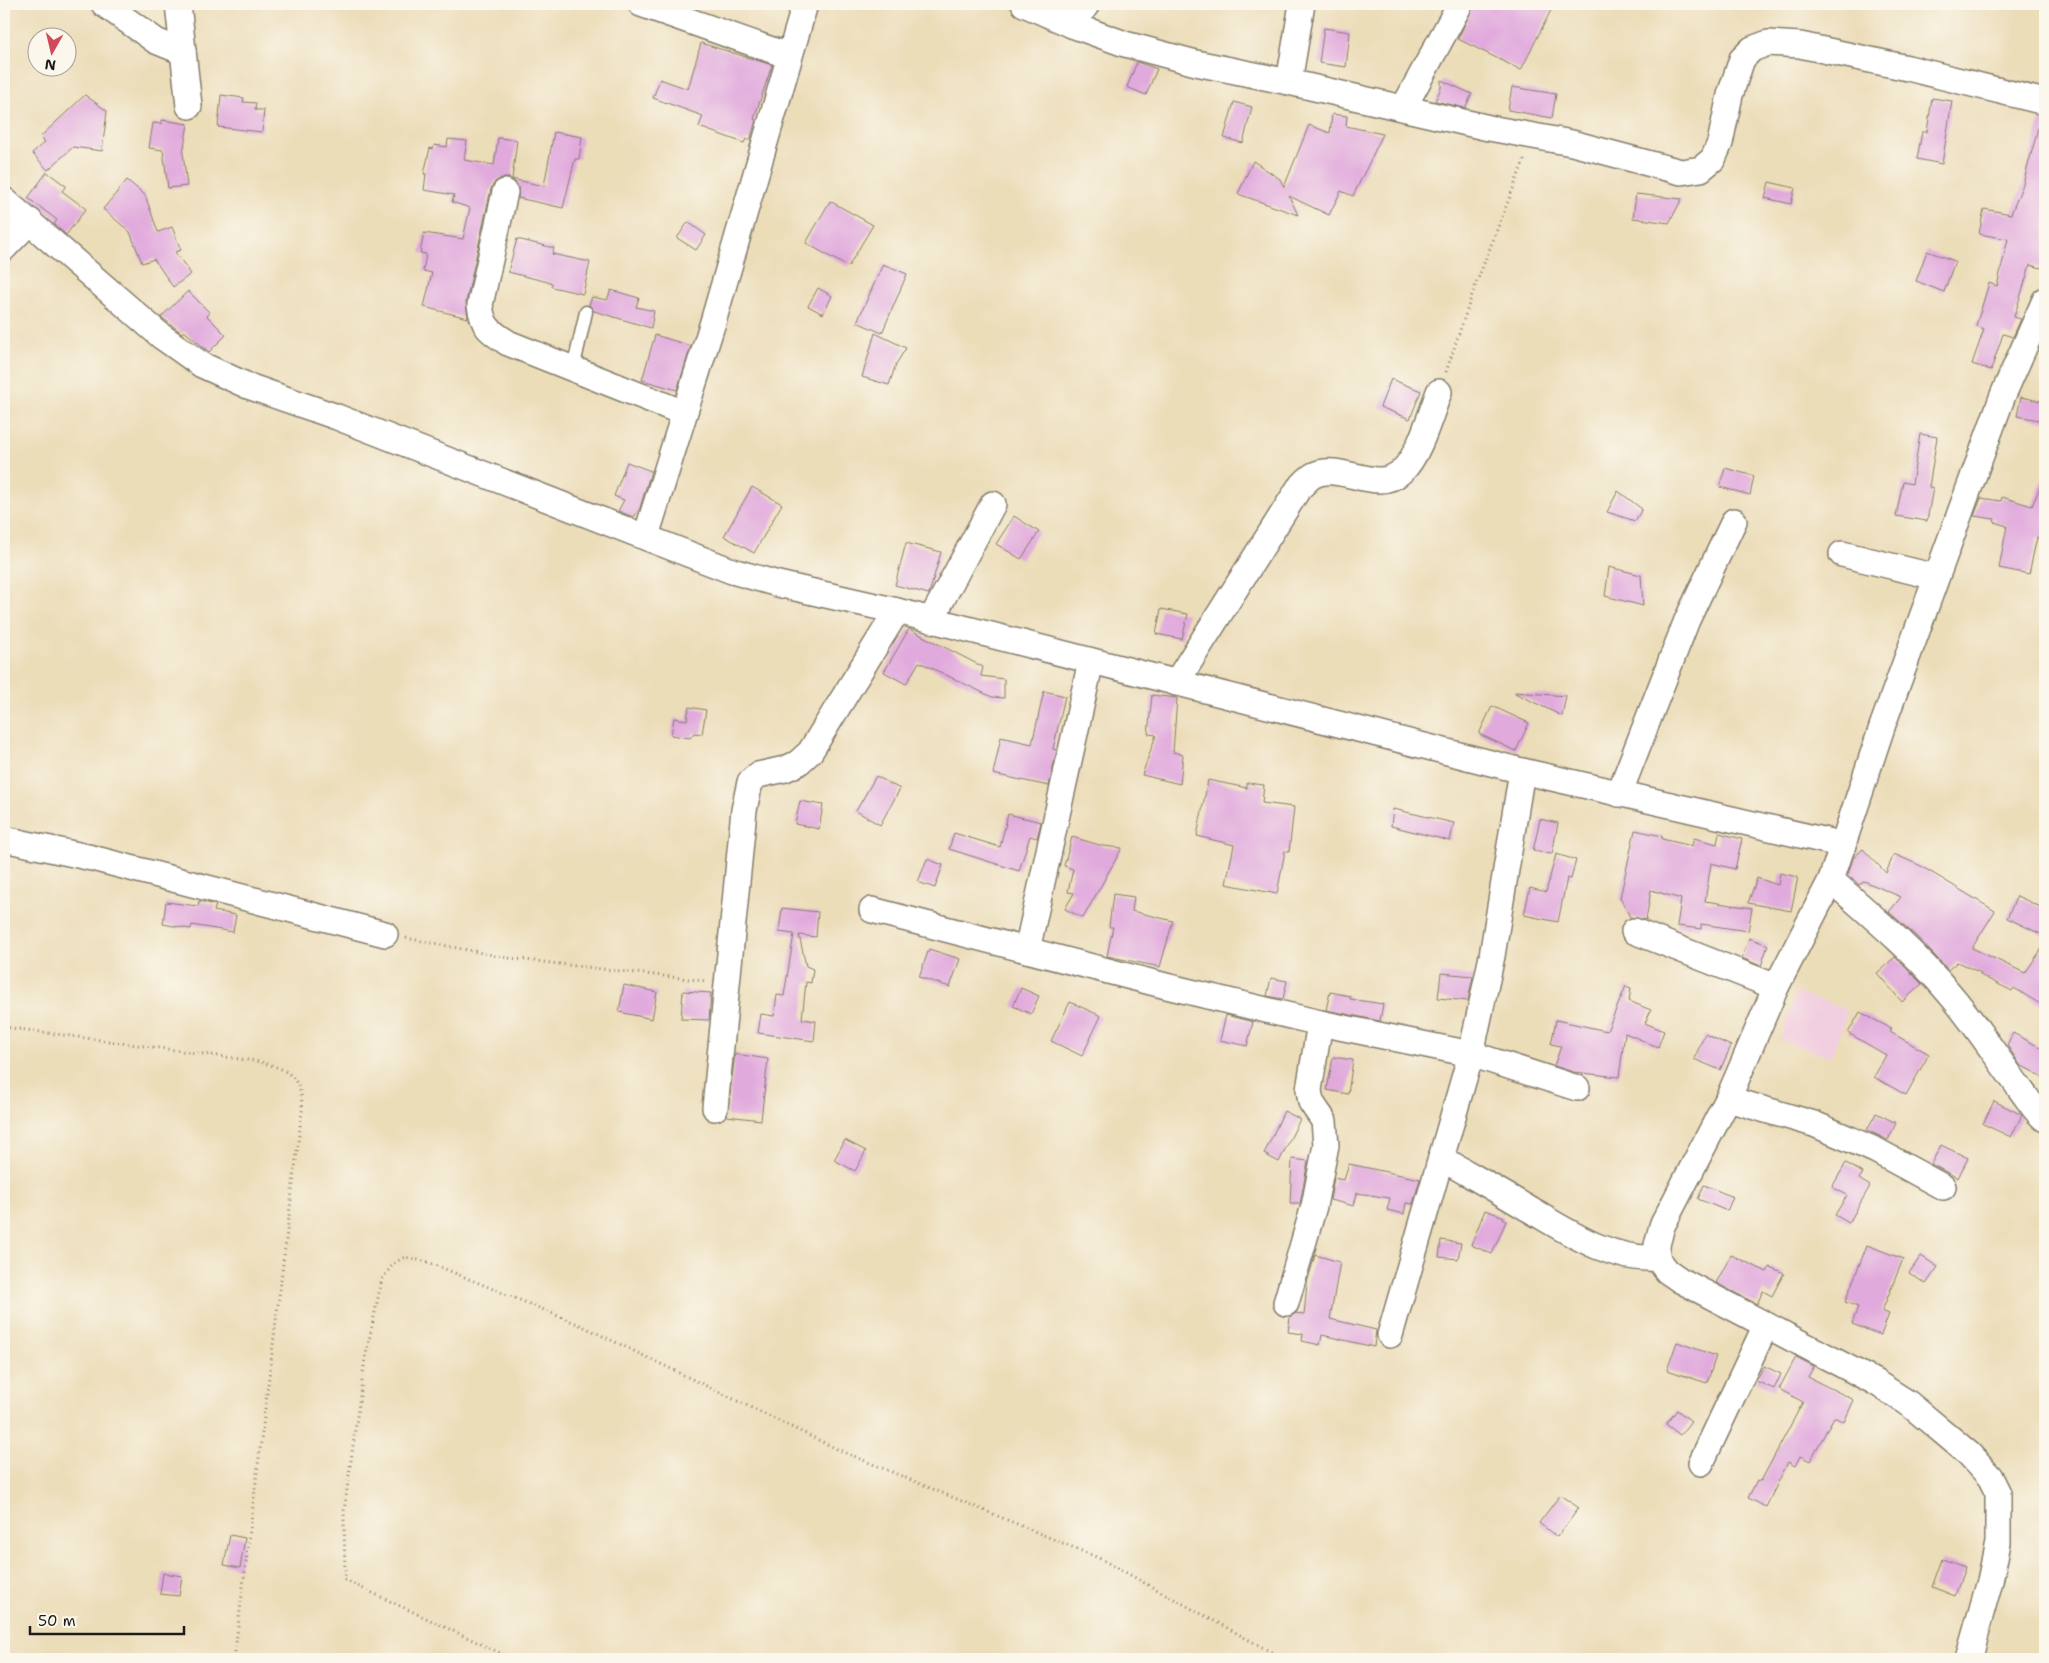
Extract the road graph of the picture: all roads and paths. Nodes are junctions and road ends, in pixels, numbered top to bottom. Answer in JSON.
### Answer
{"nodes":[{"id":1,"x":104,"y":4,"type":"edge"},
{"id":2,"x":178,"y":4,"type":"edge"},
{"id":3,"x":642,"y":4,"type":"edge"},
{"id":4,"x":805,"y":4,"type":"edge"},
{"id":5,"x":1024,"y":4,"type":"edge"},
{"id":6,"x":1087,"y":4,"type":"edge"},
{"id":7,"x":1302,"y":4,"type":"edge"},
{"id":8,"x":1460,"y":4,"type":"edge"},
{"id":9,"x":1072,"y":25,"type":"junction"},
{"id":10,"x":183,"y":52,"type":"junction"},
{"id":11,"x":789,"y":56,"type":"junction"},
{"id":12,"x":1289,"y":82,"type":"junction"},
{"id":13,"x":2045,"y":102,"type":"edge"},
{"id":14,"x":189,"y":106,"type":"dead end"},
{"id":15,"x":1404,"y":107,"type":"junction"},
{"id":16,"x":1533,"y":136,"type":"junction"},
{"id":17,"x":505,"y":192,"type":"dead end"},
{"id":18,"x":4,"y":200,"type":"edge"},
{"id":19,"x":30,"y":221,"type":"junction"},
{"id":20,"x":4,"y":248,"type":"edge"},
{"id":21,"x":2045,"y":300,"type":"edge"},
{"id":22,"x":586,"y":312,"type":"dead end"},
{"id":23,"x":573,"y":369,"type":"junction"},
{"id":24,"x":1439,"y":392,"type":"joint"},
{"id":25,"x":684,"y":413,"type":"junction"},
{"id":26,"x":993,"y":504,"type":"dead end"},
{"id":27,"x":1734,"y":521,"type":"dead end"},
{"id":28,"x":646,"y":536,"type":"junction"},
{"id":29,"x":1842,"y":554,"type":"dead end"},
{"id":30,"x":1936,"y":577,"type":"junction"},
{"id":31,"x":896,"y":611,"type":"junction"},
{"id":32,"x":931,"y":620,"type":"junction"},
{"id":33,"x":1091,"y":661,"type":"junction"},
{"id":34,"x":1176,"y":683,"type":"junction"},
{"id":35,"x":1522,"y":771,"type":"junction"},
{"id":36,"x":1619,"y":794,"type":"junction"},
{"id":37,"x":4,"y":839,"type":"edge"},
{"id":38,"x":1844,"y":845,"type":"junction"},
{"id":39,"x":1831,"y":880,"type":"junction"},
{"id":40,"x":872,"y":910,"type":"dead end"},
{"id":41,"x":1634,"y":931,"type":"dead end"},
{"id":42,"x":385,"y":934,"type":"joint"},
{"id":43,"x":1027,"y":950,"type":"junction"},
{"id":44,"x":727,"y":983,"type":"junction"},
{"id":45,"x":1776,"y":987,"type":"junction"},
{"id":46,"x":1320,"y":1023,"type":"junction"},
{"id":47,"x":4,"y":1027,"type":"edge"},
{"id":48,"x":1471,"y":1054,"type":"junction"},
{"id":49,"x":1577,"y":1088,"type":"dead end"},
{"id":50,"x":1728,"y":1099,"type":"junction"},
{"id":51,"x":715,"y":1108,"type":"dead end"},
{"id":52,"x":2045,"y":1119,"type":"edge"},
{"id":53,"x":1441,"y":1158,"type":"junction"},
{"id":54,"x":1943,"y":1187,"type":"dead end"},
{"id":55,"x":1657,"y":1258,"type":"junction"},
{"id":56,"x":1286,"y":1303,"type":"dead end"},
{"id":57,"x":1766,"y":1324,"type":"junction"},
{"id":58,"x":1390,"y":1335,"type":"dead end"},
{"id":59,"x":1701,"y":1463,"type":"dead end"},
{"id":60,"x":234,"y":1659,"type":"edge"},
{"id":61,"x":513,"y":1659,"type":"edge"},
{"id":62,"x":1284,"y":1659,"type":"edge"},
{"id":63,"x":1968,"y":1659,"type":"edge"}],
"edges":[{"from":1,"to":10,"type":"street"},
{"from":2,"to":10,"type":"street"},
{"from":3,"to":11,"type":"street"},
{"from":4,"to":11,"type":"street"},
{"from":5,"to":9,"type":"street"},
{"from":6,"to":9,"type":"street"},
{"from":7,"to":12,"type":"street"},
{"from":8,"to":15,"type":"street"},
{"from":9,"to":12,"type":"street"},
{"from":10,"to":14,"type":"street"},
{"from":11,"to":25,"type":"street"},
{"from":12,"to":15,"type":"street"},
{"from":13,"to":16,"type":"street"},
{"from":15,"to":16,"type":"street"},
{"from":16,"to":24,"type":"path"},
{"from":17,"to":23,"type":"street"},
{"from":18,"to":19,"type":"street"},
{"from":19,"to":20,"type":"street"},
{"from":19,"to":28,"type":"street"},
{"from":21,"to":30,"type":"street"},
{"from":22,"to":23,"type":"lane"},
{"from":23,"to":25,"type":"street"},
{"from":24,"to":34,"type":"street"},
{"from":25,"to":28,"type":"street"},
{"from":26,"to":32,"type":"street"},
{"from":27,"to":36,"type":"street"},
{"from":28,"to":31,"type":"street"},
{"from":29,"to":30,"type":"street"},
{"from":30,"to":38,"type":"street"},
{"from":31,"to":32,"type":"street"},
{"from":31,"to":44,"type":"street"},
{"from":32,"to":33,"type":"street"},
{"from":33,"to":34,"type":"street"},
{"from":33,"to":43,"type":"street"},
{"from":34,"to":35,"type":"street"},
{"from":35,"to":36,"type":"street"},
{"from":35,"to":48,"type":"street"},
{"from":36,"to":38,"type":"street"},
{"from":37,"to":42,"type":"street"},
{"from":38,"to":39,"type":"street"},
{"from":39,"to":45,"type":"street"},
{"from":39,"to":52,"type":"street"},
{"from":40,"to":43,"type":"street"},
{"from":41,"to":45,"type":"street"},
{"from":42,"to":44,"type":"path"},
{"from":43,"to":46,"type":"street"},
{"from":44,"to":51,"type":"street"},
{"from":45,"to":50,"type":"street"},
{"from":46,"to":48,"type":"street"},
{"from":46,"to":56,"type":"street"},
{"from":47,"to":60,"type":"path"},
{"from":48,"to":49,"type":"street"},
{"from":48,"to":53,"type":"street"},
{"from":50,"to":54,"type":"street"},
{"from":50,"to":55,"type":"street"},
{"from":53,"to":55,"type":"street"},
{"from":53,"to":58,"type":"street"},
{"from":55,"to":57,"type":"street"},
{"from":57,"to":59,"type":"street"},
{"from":57,"to":63,"type":"street"},
{"from":61,"to":62,"type":"path"}]}
